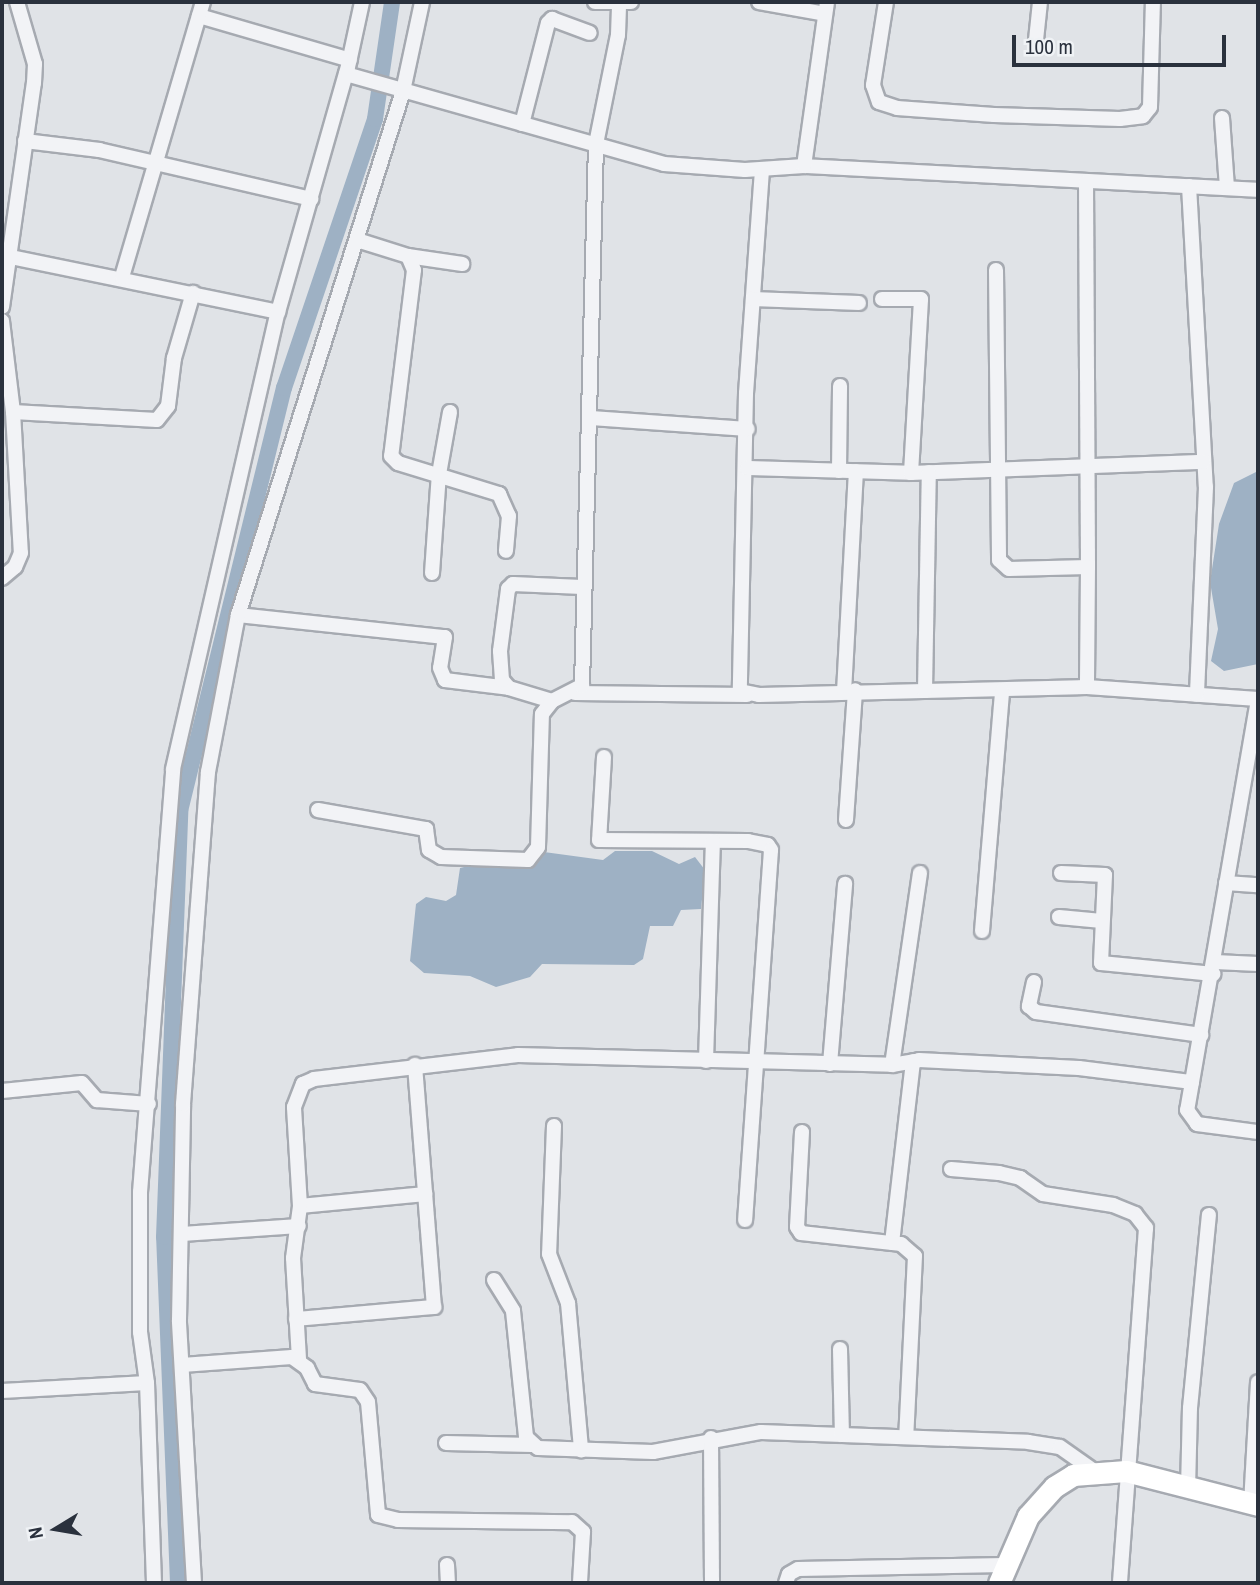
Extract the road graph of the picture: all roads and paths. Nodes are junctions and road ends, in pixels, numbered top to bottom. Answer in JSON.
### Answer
{"nodes":[{"id":1,"x":18,"y":2,"type":"edge"},
{"id":2,"x":362,"y":2,"type":"edge"},
{"id":3,"x":422,"y":2,"type":"edge"},
{"id":4,"x":595,"y":2,"type":"edge"},
{"id":5,"x":763,"y":2,"type":"edge"},
{"id":6,"x":886,"y":2,"type":"edge"},
{"id":7,"x":1040,"y":2,"type":"edge"},
{"id":8,"x":1153,"y":2,"type":"edge"},
{"id":9,"x":623,"y":3,"type":"edge"},
{"id":10,"x":826,"y":8,"type":"edge"},
{"id":11,"x":201,"y":9,"type":"edge"},
{"id":12,"x":590,"y":33,"type":"dead end"},
{"id":13,"x":1036,"y":40,"type":"dead end"},
{"id":14,"x":348,"y":67,"type":"junction"},
{"id":15,"x":399,"y":90,"type":"junction"},
{"id":16,"x":1222,"y":118,"type":"dead end"},
{"id":17,"x":522,"y":124,"type":"junction"},
{"id":18,"x":25,"y":141,"type":"junction"},
{"id":19,"x":596,"y":144,"type":"junction"},
{"id":20,"x":159,"y":163,"type":"junction"},
{"id":21,"x":804,"y":166,"type":"junction"},
{"id":22,"x":762,"y":170,"type":"junction"},
{"id":23,"x":1086,"y":182,"type":"junction"},
{"id":24,"x":1189,"y":186,"type":"junction"},
{"id":25,"x":1227,"y":188,"type":"junction"},
{"id":26,"x":1258,"y":190,"type":"edge"},
{"id":27,"x":311,"y":199,"type":"junction"},
{"id":28,"x":6,"y":238,"type":"edge"},
{"id":29,"x":357,"y":240,"type":"junction"},
{"id":30,"x":6,"y":256,"type":"junction"},
{"id":31,"x":408,"y":256,"type":"junction"},
{"id":32,"x":463,"y":264,"type":"dead end"},
{"id":33,"x":996,"y":270,"type":"dead end"},
{"id":34,"x":122,"y":277,"type":"junction"},
{"id":35,"x":193,"y":293,"type":"junction"},
{"id":36,"x":753,"y":299,"type":"junction"},
{"id":37,"x":882,"y":299,"type":"dead end"},
{"id":38,"x":859,"y":303,"type":"dead end"},
{"id":39,"x":2,"y":307,"type":"edge"},
{"id":40,"x":278,"y":312,"type":"junction"},
{"id":41,"x":2,"y":321,"type":"edge"},
{"id":42,"x":840,"y":386,"type":"dead end"},
{"id":43,"x":13,"y":412,"type":"junction"},
{"id":44,"x":450,"y":412,"type":"dead end"},
{"id":45,"x":591,"y":418,"type":"junction"},
{"id":46,"x":748,"y":429,"type":"junction"},
{"id":47,"x":1204,"y":463,"type":"junction"},
{"id":48,"x":1091,"y":466,"type":"junction"},
{"id":49,"x":747,"y":468,"type":"junction"},
{"id":50,"x":1000,"y":470,"type":"junction"},
{"id":51,"x":839,"y":471,"type":"junction"},
{"id":52,"x":856,"y":471,"type":"junction"},
{"id":53,"x":929,"y":472,"type":"junction"},
{"id":54,"x":911,"y":473,"type":"junction"},
{"id":55,"x":439,"y":474,"type":"junction"},
{"id":56,"x":506,"y":551,"type":"dead end"},
{"id":57,"x":1088,"y":567,"type":"junction"},
{"id":58,"x":432,"y":573,"type":"dead end"},
{"id":59,"x":2,"y":578,"type":"edge"},
{"id":60,"x":582,"y":587,"type":"junction"},
{"id":61,"x":238,"y":615,"type":"junction"},
{"id":62,"x":1087,"y":687,"type":"junction"},
{"id":63,"x":509,"y":688,"type":"junction"},
{"id":64,"x":850,"y":691,"type":"junction"},
{"id":65,"x":925,"y":691,"type":"junction"},
{"id":66,"x":1002,"y":691,"type":"junction"},
{"id":67,"x":575,"y":693,"type":"junction"},
{"id":68,"x":749,"y":695,"type":"junction"},
{"id":69,"x":1198,"y":695,"type":"junction"},
{"id":70,"x":1258,"y":699,"type":"edge"},
{"id":71,"x":552,"y":701,"type":"junction"},
{"id":72,"x":604,"y":757,"type":"dead end"},
{"id":73,"x":318,"y":810,"type":"dead end"},
{"id":74,"x":846,"y":820,"type":"dead end"},
{"id":75,"x":713,"y":841,"type":"junction"},
{"id":76,"x":920,"y":873,"type":"dead end"},
{"id":77,"x":1061,"y":873,"type":"dead end"},
{"id":78,"x":1226,"y":883,"type":"junction"},
{"id":79,"x":845,"y":884,"type":"dead end"},
{"id":80,"x":1258,"y":885,"type":"edge"},
{"id":81,"x":1059,"y":917,"type":"dead end"},
{"id":82,"x":1102,"y":921,"type":"junction"},
{"id":83,"x":982,"y":931,"type":"dead end"},
{"id":84,"x":1258,"y":964,"type":"edge"},
{"id":85,"x":1214,"y":968,"type":"junction"},
{"id":86,"x":1034,"y":982,"type":"dead end"},
{"id":87,"x":1201,"y":1035,"type":"junction"},
{"id":88,"x":706,"y":1061,"type":"junction"},
{"id":89,"x":913,"y":1061,"type":"junction"},
{"id":90,"x":754,"y":1062,"type":"junction"},
{"id":91,"x":830,"y":1064,"type":"junction"},
{"id":92,"x":415,"y":1065,"type":"junction"},
{"id":93,"x":892,"y":1065,"type":"junction"},
{"id":94,"x":1192,"y":1082,"type":"junction"},
{"id":95,"x":2,"y":1091,"type":"edge"},
{"id":96,"x":149,"y":1104,"type":"junction"},
{"id":97,"x":554,"y":1126,"type":"dead end"},
{"id":98,"x":802,"y":1132,"type":"dead end"},
{"id":99,"x":1258,"y":1132,"type":"edge"},
{"id":100,"x":951,"y":1169,"type":"dead end"},
{"id":101,"x":425,"y":1194,"type":"junction"},
{"id":102,"x":300,"y":1206,"type":"junction"},
{"id":103,"x":1209,"y":1215,"type":"dead end"},
{"id":104,"x":745,"y":1220,"type":"dead end"},
{"id":105,"x":299,"y":1226,"type":"junction"},
{"id":106,"x":182,"y":1234,"type":"junction"},
{"id":107,"x":892,"y":1243,"type":"junction"},
{"id":108,"x":494,"y":1280,"type":"dead end"},
{"id":109,"x":296,"y":1319,"type":"junction"},
{"id":110,"x":840,"y":1349,"type":"dead end"},
{"id":111,"x":299,"y":1359,"type":"junction"},
{"id":112,"x":182,"y":1365,"type":"junction"},
{"id":113,"x":1258,"y":1382,"type":"edge"},
{"id":114,"x":147,"y":1383,"type":"junction"},
{"id":115,"x":2,"y":1391,"type":"edge"},
{"id":116,"x":842,"y":1435,"type":"junction"},
{"id":117,"x":906,"y":1437,"type":"junction"},
{"id":118,"x":711,"y":1438,"type":"junction"},
{"id":119,"x":446,"y":1443,"type":"dead end"},
{"id":120,"x":532,"y":1445,"type":"junction"},
{"id":121,"x":582,"y":1450,"type":"junction"},
{"id":122,"x":1094,"y":1471,"type":"junction"},
{"id":123,"x":1126,"y":1471,"type":"junction"},
{"id":124,"x":1188,"y":1489,"type":"junction"},
{"id":125,"x":1255,"y":1504,"type":"edge"},
{"id":126,"x":447,"y":1565,"type":"dead end"},
{"id":127,"x":1002,"y":1574,"type":"edge"},
{"id":128,"x":154,"y":1583,"type":"edge"},
{"id":129,"x":194,"y":1583,"type":"edge"},
{"id":130,"x":448,"y":1583,"type":"edge"},
{"id":131,"x":580,"y":1583,"type":"edge"},
{"id":132,"x":712,"y":1583,"type":"edge"},
{"id":133,"x":786,"y":1583,"type":"edge"},
{"id":134,"x":1120,"y":1583,"type":"edge"}],
"edges":[{"from":1,"to":18,"type":"street"},
{"from":2,"to":14,"type":"street"},
{"from":3,"to":15,"type":"street"},
{"from":4,"to":9,"type":"street"},
{"from":5,"to":10,"type":"street"},
{"from":6,"to":8,"type":"street"},
{"from":7,"to":13,"type":"street"},
{"from":9,"to":19,"type":"street"},
{"from":10,"to":21,"type":"street"},
{"from":11,"to":14,"type":"street"},
{"from":11,"to":20,"type":"street"},
{"from":12,"to":17,"type":"street"},
{"from":14,"to":15,"type":"street"},
{"from":14,"to":27,"type":"street"},
{"from":15,"to":17,"type":"street"},
{"from":15,"to":29,"type":"street"},
{"from":16,"to":25,"type":"street"},
{"from":17,"to":19,"type":"street"},
{"from":18,"to":20,"type":"street"},
{"from":18,"to":28,"type":"street"},
{"from":19,"to":22,"type":"street"},
{"from":19,"to":45,"type":"street"},
{"from":20,"to":27,"type":"street"},
{"from":20,"to":34,"type":"street"},
{"from":21,"to":22,"type":"street"},
{"from":21,"to":23,"type":"street"},
{"from":22,"to":36,"type":"street"},
{"from":23,"to":24,"type":"street"},
{"from":23,"to":48,"type":"street"},
{"from":24,"to":25,"type":"street"},
{"from":24,"to":47,"type":"street"},
{"from":25,"to":26,"type":"street"},
{"from":27,"to":40,"type":"street"},
{"from":28,"to":30,"type":"street"},
{"from":29,"to":31,"type":"street"},
{"from":29,"to":61,"type":"street"},
{"from":30,"to":34,"type":"street"},
{"from":30,"to":39,"type":"street"},
{"from":31,"to":32,"type":"street"},
{"from":31,"to":55,"type":"street"},
{"from":33,"to":50,"type":"street"},
{"from":34,"to":35,"type":"street"},
{"from":35,"to":40,"type":"street"},
{"from":35,"to":43,"type":"street"},
{"from":36,"to":38,"type":"street"},
{"from":36,"to":46,"type":"street"},
{"from":37,"to":54,"type":"street"},
{"from":40,"to":96,"type":"street"},
{"from":41,"to":43,"type":"street"},
{"from":42,"to":51,"type":"street"},
{"from":43,"to":59,"type":"street"},
{"from":44,"to":55,"type":"street"},
{"from":45,"to":46,"type":"street"},
{"from":45,"to":60,"type":"street"},
{"from":46,"to":49,"type":"street"},
{"from":47,"to":48,"type":"street"},
{"from":47,"to":69,"type":"street"},
{"from":48,"to":50,"type":"street"},
{"from":48,"to":57,"type":"street"},
{"from":49,"to":51,"type":"street"},
{"from":49,"to":68,"type":"street"},
{"from":50,"to":53,"type":"street"},
{"from":50,"to":57,"type":"street"},
{"from":51,"to":52,"type":"street"},
{"from":52,"to":54,"type":"street"},
{"from":52,"to":64,"type":"street"},
{"from":53,"to":54,"type":"street"},
{"from":53,"to":65,"type":"street"},
{"from":55,"to":56,"type":"street"},
{"from":55,"to":58,"type":"street"},
{"from":57,"to":62,"type":"street"},
{"from":60,"to":63,"type":"street"},
{"from":60,"to":67,"type":"street"},
{"from":61,"to":63,"type":"street"},
{"from":61,"to":106,"type":"street"},
{"from":62,"to":66,"type":"street"},
{"from":62,"to":69,"type":"street"},
{"from":63,"to":71,"type":"street"},
{"from":64,"to":65,"type":"street"},
{"from":64,"to":68,"type":"street"},
{"from":64,"to":74,"type":"street"},
{"from":65,"to":66,"type":"street"},
{"from":66,"to":83,"type":"street"},
{"from":67,"to":68,"type":"street"},
{"from":67,"to":71,"type":"street"},
{"from":69,"to":70,"type":"street"},
{"from":70,"to":78,"type":"street"},
{"from":71,"to":73,"type":"street"},
{"from":72,"to":75,"type":"street"},
{"from":75,"to":88,"type":"street"},
{"from":75,"to":90,"type":"street"},
{"from":76,"to":93,"type":"street"},
{"from":77,"to":82,"type":"street"},
{"from":78,"to":80,"type":"street"},
{"from":78,"to":85,"type":"street"},
{"from":79,"to":91,"type":"street"},
{"from":81,"to":82,"type":"street"},
{"from":82,"to":85,"type":"street"},
{"from":84,"to":85,"type":"street"},
{"from":85,"to":87,"type":"street"},
{"from":86,"to":87,"type":"street"},
{"from":87,"to":94,"type":"street"},
{"from":88,"to":90,"type":"street"},
{"from":88,"to":92,"type":"street"},
{"from":89,"to":93,"type":"street"},
{"from":89,"to":94,"type":"street"},
{"from":89,"to":107,"type":"street"},
{"from":90,"to":91,"type":"street"},
{"from":90,"to":104,"type":"street"},
{"from":91,"to":93,"type":"street"},
{"from":92,"to":101,"type":"street"},
{"from":92,"to":102,"type":"street"},
{"from":94,"to":99,"type":"street"},
{"from":95,"to":96,"type":"street"},
{"from":96,"to":114,"type":"street"},
{"from":97,"to":121,"type":"street"},
{"from":98,"to":107,"type":"street"},
{"from":100,"to":123,"type":"street"},
{"from":101,"to":102,"type":"street"},
{"from":101,"to":109,"type":"street"},
{"from":102,"to":105,"type":"street"},
{"from":103,"to":124,"type":"street"},
{"from":105,"to":106,"type":"street"},
{"from":105,"to":109,"type":"street"},
{"from":106,"to":112,"type":"street"},
{"from":107,"to":117,"type":"street"},
{"from":108,"to":120,"type":"street"},
{"from":109,"to":111,"type":"street"},
{"from":110,"to":116,"type":"street"},
{"from":111,"to":112,"type":"street"},
{"from":111,"to":131,"type":"street"},
{"from":112,"to":129,"type":"street"},
{"from":113,"to":125,"type":"street"},
{"from":114,"to":115,"type":"street"},
{"from":114,"to":128,"type":"street"},
{"from":116,"to":117,"type":"street"},
{"from":116,"to":118,"type":"street"},
{"from":117,"to":122,"type":"street"},
{"from":118,"to":121,"type":"street"},
{"from":118,"to":132,"type":"street"},
{"from":119,"to":120,"type":"street"},
{"from":120,"to":121,"type":"street"},
{"from":122,"to":123,"type":"main road"},
{"from":122,"to":127,"type":"main road"},
{"from":123,"to":124,"type":"main road"},
{"from":123,"to":134,"type":"street"},
{"from":124,"to":125,"type":"main road"},
{"from":126,"to":130,"type":"street"},
{"from":127,"to":133,"type":"street"}]}
